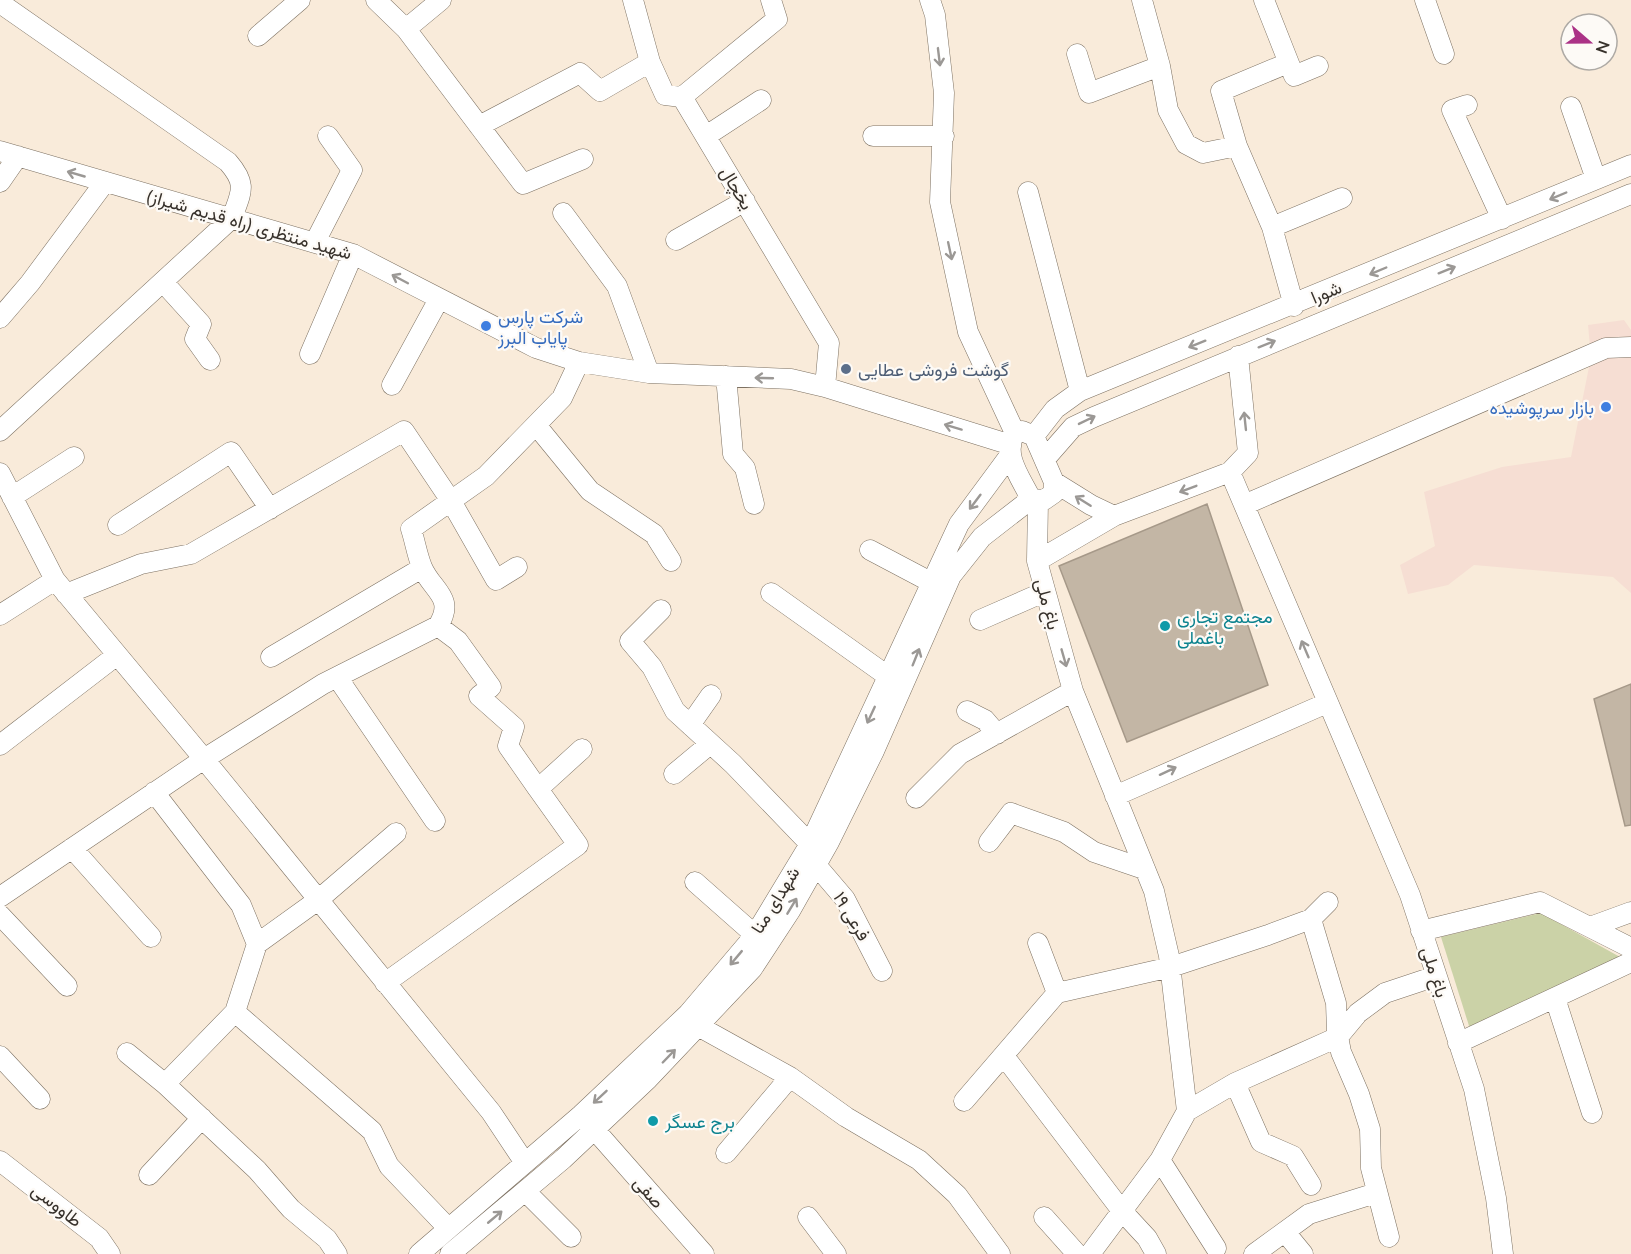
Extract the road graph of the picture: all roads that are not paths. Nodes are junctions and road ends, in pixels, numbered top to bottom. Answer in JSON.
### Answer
{"nodes":[{"id":1,"x":300,"y":0,"type":"edge"},
{"id":2,"x":376,"y":0,"type":"edge"},
{"id":3,"x":441,"y":0,"type":"edge"},
{"id":4,"x":633,"y":0,"type":"edge"},
{"id":5,"x":771,"y":0,"type":"edge"},
{"id":6,"x":930,"y":0,"type":"edge"},
{"id":7,"x":1142,"y":0,"type":"edge"},
{"id":8,"x":1264,"y":0,"type":"edge"},
{"id":9,"x":1425,"y":0,"type":"edge"},
{"id":10,"x":0,"y":3,"type":"edge"},
{"id":11,"x":406,"y":29,"type":"junction"},
{"id":12,"x":258,"y":36,"type":"dead end"},
{"id":13,"x":1077,"y":54,"type":"dead end"},
{"id":14,"x":1444,"y":54,"type":"dead end"},
{"id":15,"x":650,"y":62,"type":"junction"},
{"id":16,"x":1288,"y":63,"type":"junction"},
{"id":17,"x":1160,"y":66,"type":"junction"},
{"id":18,"x":1318,"y":66,"type":"dead end"},
{"id":19,"x":682,"y":97,"type":"junction"},
{"id":20,"x":761,"y":100,"type":"dead end"},
{"id":21,"x":1467,"y":105,"type":"dead end"},
{"id":22,"x":1571,"y":107,"type":"dead end"},
{"id":23,"x":479,"y":126,"type":"junction"},
{"id":24,"x":328,"y":136,"type":"dead end"},
{"id":25,"x":706,"y":136,"type":"junction"},
{"id":26,"x":873,"y":136,"type":"dead end"},
{"id":27,"x":944,"y":136,"type":"junction"},
{"id":28,"x":1237,"y":146,"type":"junction"},
{"id":29,"x":9,"y":154,"type":"edge"},
{"id":30,"x":583,"y":159,"type":"dead end"},
{"id":31,"x":1631,"y":165,"type":"edge"},
{"id":32,"x":1596,"y":179,"type":"junction"},
{"id":33,"x":0,"y":182,"type":"edge"},
{"id":34,"x":105,"y":182,"type":"junction"},
{"id":35,"x":1028,"y":192,"type":"dead end"},
{"id":36,"x":1631,"y":194,"type":"edge"},
{"id":37,"x":1342,"y":198,"type":"dead end"},
{"id":38,"x":746,"y":201,"type":"junction"},
{"id":39,"x":563,"y":213,"type":"dead end"},
{"id":40,"x":232,"y":218,"type":"junction"},
{"id":41,"x":1502,"y":219,"type":"junction"},
{"id":42,"x":1272,"y":227,"type":"junction"},
{"id":43,"x":676,"y":240,"type":"dead end"},
{"id":44,"x":315,"y":242,"type":"junction"},
{"id":45,"x":353,"y":254,"type":"junction"},
{"id":46,"x":163,"y":282,"type":"junction"},
{"id":47,"x":439,"y":299,"type":"junction"},
{"id":48,"x":1294,"y":306,"type":"junction"},
{"id":49,"x":0,"y":318,"type":"edge"},
{"id":50,"x":1631,"y":347,"type":"edge"},
{"id":51,"x":310,"y":354,"type":"dead end"},
{"id":52,"x":1238,"y":356,"type":"junction"},
{"id":53,"x":210,"y":360,"type":"dead end"},
{"id":54,"x":579,"y":362,"type":"junction"},
{"id":55,"x":649,"y":373,"type":"junction"},
{"id":56,"x":726,"y":376,"type":"junction"},
{"id":57,"x":392,"y":385,"type":"dead end"},
{"id":58,"x":825,"y":387,"type":"junction"},
{"id":59,"x":1080,"y":391,"type":"junction"},
{"id":60,"x":536,"y":425,"type":"junction"},
{"id":61,"x":0,"y":431,"type":"edge"},
{"id":62,"x":1017,"y":442,"type":"junction"},
{"id":63,"x":74,"y":457,"type":"dead end"},
{"id":64,"x":1045,"y":459,"type":"junction"},
{"id":65,"x":1230,"y":472,"type":"junction"},
{"id":66,"x":0,"y":473,"type":"edge"},
{"id":67,"x":1054,"y":482,"type":"junction"},
{"id":68,"x":12,"y":497,"type":"junction"},
{"id":69,"x":1035,"y":500,"type":"junction"},
{"id":70,"x":451,"y":501,"type":"junction"},
{"id":71,"x":754,"y":504,"type":"dead end"},
{"id":72,"x":1244,"y":505,"type":"junction"},
{"id":73,"x":270,"y":509,"type":"junction"},
{"id":74,"x":1114,"y":516,"type":"junction"},
{"id":75,"x":118,"y":525,"type":"dead end"},
{"id":76,"x":870,"y":550,"type":"dead end"},
{"id":77,"x":671,"y":561,"type":"dead end"},
{"id":78,"x":1037,"y":561,"type":"junction"},
{"id":79,"x":517,"y":567,"type":"dead end"},
{"id":80,"x":422,"y":568,"type":"junction"},
{"id":81,"x":938,"y":586,"type":"junction"},
{"id":82,"x":60,"y":587,"type":"junction"},
{"id":83,"x":1044,"y":592,"type":"junction"},
{"id":84,"x":771,"y":593,"type":"dead end"},
{"id":85,"x":661,"y":610,"type":"dead end"},
{"id":86,"x":0,"y":615,"type":"edge"},
{"id":87,"x":980,"y":620,"type":"dead end"},
{"id":88,"x":438,"y":626,"type":"junction"},
{"id":89,"x":117,"y":655,"type":"junction"},
{"id":90,"x":271,"y":657,"type":"dead end"},
{"id":91,"x":889,"y":677,"type":"junction"},
{"id":92,"x":337,"y":678,"type":"junction"},
{"id":93,"x":1073,"y":691,"type":"junction"},
{"id":94,"x":711,"y":694,"type":"dead end"},
{"id":95,"x":1327,"y":703,"type":"junction"},
{"id":96,"x":967,"y":711,"type":"dead end"},
{"id":97,"x":690,"y":725,"type":"junction"},
{"id":98,"x":997,"y":734,"type":"junction"},
{"id":99,"x":710,"y":744,"type":"junction"},
{"id":100,"x":0,"y":745,"type":"edge"},
{"id":101,"x":582,"y":749,"type":"dead end"},
{"id":102,"x":204,"y":759,"type":"junction"},
{"id":103,"x":674,"y":774,"type":"dead end"},
{"id":104,"x":538,"y":789,"type":"junction"},
{"id":105,"x":154,"y":792,"type":"junction"},
{"id":106,"x":1115,"y":796,"type":"junction"},
{"id":107,"x":916,"y":798,"type":"dead end"},
{"id":108,"x":435,"y":821,"type":"dead end"},
{"id":109,"x":396,"y":833,"type":"dead end"},
{"id":110,"x":989,"y":842,"type":"dead end"},
{"id":111,"x":810,"y":844,"type":"junction"},
{"id":112,"x":72,"y":848,"type":"junction"},
{"id":113,"x":816,"y":866,"type":"junction"},
{"id":114,"x":1144,"y":868,"type":"junction"},
{"id":115,"x":696,"y":882,"type":"dead end"},
{"id":116,"x":0,"y":897,"type":"edge"},
{"id":117,"x":318,"y":900,"type":"junction"},
{"id":118,"x":1328,"y":903,"type":"dead end"},
{"id":119,"x":1631,"y":912,"type":"edge"},
{"id":120,"x":0,"y":915,"type":"edge"},
{"id":121,"x":1311,"y":919,"type":"junction"},
{"id":122,"x":1590,"y":927,"type":"junction"},
{"id":123,"x":1421,"y":931,"type":"junction"},
{"id":124,"x":755,"y":935,"type":"junction"},
{"id":125,"x":151,"y":937,"type":"dead end"},
{"id":126,"x":1038,"y":943,"type":"dead end"},
{"id":127,"x":257,"y":944,"type":"junction"},
{"id":128,"x":1631,"y":948,"type":"edge"},
{"id":129,"x":1631,"y":963,"type":"edge"},
{"id":130,"x":1171,"y":967,"type":"junction"},
{"id":131,"x":882,"y":971,"type":"dead end"},
{"id":132,"x":1436,"y":976,"type":"junction"},
{"id":133,"x":385,"y":983,"type":"junction"},
{"id":134,"x":67,"y":986,"type":"dead end"},
{"id":135,"x":1057,"y":993,"type":"junction"},
{"id":136,"x":1555,"y":998,"type":"junction"},
{"id":137,"x":234,"y":1012,"type":"junction"},
{"id":138,"x":698,"y":1026,"type":"junction"},
{"id":139,"x":1338,"y":1037,"type":"junction"},
{"id":140,"x":1458,"y":1043,"type":"junction"},
{"id":141,"x":127,"y":1053,"type":"dead end"},
{"id":142,"x":0,"y":1056,"type":"edge"},
{"id":143,"x":1004,"y":1056,"type":"junction"},
{"id":144,"x":790,"y":1077,"type":"junction"},
{"id":145,"x":1235,"y":1083,"type":"junction"},
{"id":146,"x":165,"y":1084,"type":"junction"},
{"id":147,"x":40,"y":1100,"type":"dead end"},
{"id":148,"x":964,"y":1101,"type":"dead end"},
{"id":149,"x":1187,"y":1111,"type":"junction"},
{"id":150,"x":1592,"y":1113,"type":"dead end"},
{"id":151,"x":202,"y":1118,"type":"junction"},
{"id":152,"x":587,"y":1122,"type":"junction"},
{"id":153,"x":726,"y":1153,"type":"dead end"},
{"id":154,"x":1160,"y":1160,"type":"junction"},
{"id":155,"x":0,"y":1161,"type":"edge"},
{"id":156,"x":525,"y":1163,"type":"junction"},
{"id":157,"x":149,"y":1174,"type":"dead end"},
{"id":158,"x":1311,"y":1185,"type":"dead end"},
{"id":159,"x":525,"y":1191,"type":"junction"},
{"id":160,"x":1376,"y":1193,"type":"junction"},
{"id":161,"x":1122,"y":1211,"type":"junction"},
{"id":162,"x":808,"y":1216,"type":"dead end"},
{"id":163,"x":1044,"y":1217,"type":"dead end"},
{"id":164,"x":448,"y":1228,"type":"junction"},
{"id":165,"x":1285,"y":1232,"type":"junction"},
{"id":166,"x":571,"y":1237,"type":"dead end"},
{"id":167,"x":1389,"y":1237,"type":"dead end"},
{"id":168,"x":470,"y":1247,"type":"edge"},
{"id":169,"x":1216,"y":1248,"type":"dead end"},
{"id":170,"x":110,"y":1254,"type":"edge"},
{"id":171,"x":338,"y":1254,"type":"edge"},
{"id":172,"x":419,"y":1254,"type":"edge"},
{"id":173,"x":450,"y":1254,"type":"edge"},
{"id":174,"x":704,"y":1254,"type":"edge"},
{"id":175,"x":836,"y":1254,"type":"edge"},
{"id":176,"x":1000,"y":1254,"type":"edge"},
{"id":177,"x":1077,"y":1254,"type":"edge"},
{"id":178,"x":1090,"y":1254,"type":"edge"},
{"id":179,"x":1156,"y":1254,"type":"edge"},
{"id":180,"x":1254,"y":1254,"type":"edge"},
{"id":181,"x":1303,"y":1254,"type":"edge"},
{"id":182,"x":1503,"y":1254,"type":"edge"}],
"edges":[{"from":1,"to":12,"type":"street"},
{"from":2,"to":11,"type":"street"},
{"from":3,"to":11,"type":"street"},
{"from":4,"to":15,"type":"street","name":"یخچال"},
{"from":5,"to":19,"type":"street"},
{"from":6,"to":27,"type":"street","one_way":true},
{"from":7,"to":17,"type":"street"},
{"from":8,"to":16,"type":"street"},
{"from":9,"to":14,"type":"street"},
{"from":10,"to":40,"type":"street"},
{"from":11,"to":23,"type":"street"},
{"from":13,"to":17,"type":"street"},
{"from":15,"to":19,"type":"street","name":"یخچال"},
{"from":15,"to":23,"type":"street"},
{"from":16,"to":18,"type":"street"},
{"from":16,"to":28,"type":"street"},
{"from":17,"to":28,"type":"street"},
{"from":19,"to":25,"type":"street","name":"یخچال"},
{"from":20,"to":25,"type":"street"},
{"from":21,"to":41,"type":"street"},
{"from":22,"to":32,"type":"street"},
{"from":23,"to":30,"type":"street"},
{"from":24,"to":44,"type":"street"},
{"from":25,"to":38,"type":"street","name":"یخچال"},
{"from":26,"to":27,"type":"street"},
{"from":27,"to":62,"type":"street","one_way":true},
{"from":28,"to":42,"type":"street"},
{"from":29,"to":33,"type":"street"},
{"from":34,"to":29,"type":"street","name":"شهید منتظری (راه قدیم شیراز)","one_way":true},
{"from":31,"to":32,"type":"street","name":"شورا"},
{"from":32,"to":41,"type":"street","name":"شورا","one_way":true},
{"from":34,"to":40,"type":"street","name":"شهید منتظری (راه قدیم شیراز)"},
{"from":34,"to":49,"type":"street"},
{"from":35,"to":59,"type":"street"},
{"from":52,"to":36,"type":"street","name":"شورا","one_way":true},
{"from":37,"to":42,"type":"street"},
{"from":38,"to":43,"type":"street"},
{"from":38,"to":58,"type":"street","name":"یخچال"},
{"from":39,"to":55,"type":"street"},
{"from":40,"to":44,"type":"street","name":"شهید منتظری (راه قدیم شیراز)"},
{"from":40,"to":46,"type":"street"},
{"from":41,"to":48,"type":"street","name":"شورا","one_way":true},
{"from":42,"to":48,"type":"street"},
{"from":44,"to":45,"type":"street","name":"شهید منتظری (راه قدیم شیراز)"},
{"from":47,"to":45,"type":"street","name":"شهید منتظری (راه قدیم شیراز)","one_way":true},
{"from":45,"to":51,"type":"street"},
{"from":46,"to":53,"type":"street"},
{"from":46,"to":61,"type":"street"},
{"from":47,"to":54,"type":"street","name":"شهید منتظری (راه قدیم شیراز)"},
{"from":47,"to":57,"type":"street"},
{"from":48,"to":59,"type":"street","name":"شورا","one_way":true},
{"from":50,"to":72,"type":"street"},
{"from":64,"to":52,"type":"street","name":"شورا","one_way":true},
{"from":65,"to":52,"type":"street","one_way":true},
{"from":54,"to":55,"type":"street","name":"شهید منتظری (راه قدیم شیراز)"},
{"from":54,"to":60,"type":"street"},
{"from":55,"to":56,"type":"street","name":"شهید منتظری (راه قدیم شیراز)"},
{"from":58,"to":56,"type":"street","name":"شهید منتظری (راه قدیم شیراز)","one_way":true},
{"from":56,"to":71,"type":"street"},
{"from":62,"to":58,"type":"street","name":"شهید منتظری (راه قدیم شیراز)","one_way":true},
{"from":59,"to":62,"type":"street","name":"شورا"},
{"from":60,"to":70,"type":"street"},
{"from":60,"to":77,"type":"street"},
{"from":62,"to":64,"type":"street"},
{"from":62,"to":69,"type":"street"},
{"from":62,"to":81,"type":"street","name":"شهدای منا","one_way":true},
{"from":63,"to":68,"type":"street"},
{"from":64,"to":67,"type":"street"},
{"from":65,"to":72,"type":"street","name":"باغ ملی"},
{"from":65,"to":74,"type":"street","name":"باغ ملی","one_way":true},
{"from":66,"to":68,"type":"street"},
{"from":67,"to":69,"type":"street","name":"شهدای منا"},
{"from":74,"to":67,"type":"street","one_way":true},
{"from":68,"to":82,"type":"street"},
{"from":69,"to":78,"type":"street"},
{"from":69,"to":81,"type":"street","name":"شهدای منا"},
{"from":70,"to":73,"type":"street"},
{"from":70,"to":79,"type":"street"},
{"from":70,"to":80,"type":"street"},
{"from":95,"to":72,"type":"street","name":"باغ ملی","one_way":true},
{"from":73,"to":75,"type":"street"},
{"from":73,"to":82,"type":"street"},
{"from":74,"to":78,"type":"street","name":"باغ ملی"},
{"from":76,"to":81,"type":"street"},
{"from":78,"to":83,"type":"street","name":"باغ ملی"},
{"from":80,"to":88,"type":"street"},
{"from":80,"to":90,"type":"street"},
{"from":81,"to":91,"type":"street","name":"شهدای منا"},
{"from":113,"to":81,"type":"street","name":"شهدای منا","one_way":true},
{"from":82,"to":86,"type":"street"},
{"from":82,"to":89,"type":"street"},
{"from":83,"to":87,"type":"street"},
{"from":83,"to":93,"type":"street","name":"باغ ملی","one_way":true},
{"from":84,"to":91,"type":"street"},
{"from":85,"to":97,"type":"street"},
{"from":88,"to":92,"type":"street"},
{"from":88,"to":104,"type":"street"},
{"from":89,"to":100,"type":"street"},
{"from":89,"to":102,"type":"street"},
{"from":91,"to":111,"type":"street","name":"شهدای منا","one_way":true},
{"from":92,"to":102,"type":"street"},
{"from":92,"to":108,"type":"street"},
{"from":93,"to":98,"type":"street"},
{"from":93,"to":106,"type":"street","name":"باغ ملی"},
{"from":94,"to":97,"type":"street"},
{"from":106,"to":95,"type":"street","one_way":true},
{"from":95,"to":123,"type":"street","name":"باغ ملی"},
{"from":96,"to":98,"type":"street"},
{"from":97,"to":99,"type":"street"},
{"from":98,"to":107,"type":"street"},
{"from":99,"to":103,"type":"street"},
{"from":99,"to":111,"type":"street"},
{"from":101,"to":104,"type":"street"},
{"from":102,"to":105,"type":"street"},
{"from":102,"to":117,"type":"street"},
{"from":104,"to":133,"type":"street"},
{"from":105,"to":112,"type":"street"},
{"from":105,"to":127,"type":"street"},
{"from":106,"to":114,"type":"street","name":"باغ ملی"},
{"from":109,"to":117,"type":"street"},
{"from":110,"to":114,"type":"street"},
{"from":111,"to":124,"type":"street","name":"شهدای منا"},
{"from":112,"to":116,"type":"street"},
{"from":112,"to":125,"type":"street"},
{"from":113,"to":131,"type":"street","name":"فرعی ۱۹"},
{"from":138,"to":113,"type":"street","name":"شهدای منا","one_way":true},
{"from":114,"to":130,"type":"street","name":"باغ ملی"},
{"from":115,"to":124,"type":"street"},
{"from":117,"to":127,"type":"street"},
{"from":117,"to":133,"type":"street"},
{"from":118,"to":121,"type":"street"},
{"from":119,"to":122,"type":"street"},
{"from":120,"to":134,"type":"street"},
{"from":121,"to":130,"type":"street"},
{"from":121,"to":139,"type":"street"},
{"from":122,"to":123,"type":"street"},
{"from":122,"to":128,"type":"street"},
{"from":123,"to":132,"type":"street","name":"باغ ملی"},
{"from":124,"to":152,"type":"street","name":"شهدای منا","one_way":true},
{"from":126,"to":135,"type":"street"},
{"from":127,"to":137,"type":"street"},
{"from":129,"to":136,"type":"street"},
{"from":130,"to":135,"type":"street"},
{"from":130,"to":149,"type":"street","name":"باغ ملی"},
{"from":132,"to":139,"type":"street"},
{"from":132,"to":140,"type":"street","name":"باغ ملی"},
{"from":133,"to":156,"type":"street"},
{"from":135,"to":143,"type":"street"},
{"from":136,"to":140,"type":"street"},
{"from":136,"to":150,"type":"street"},
{"from":137,"to":146,"type":"street"},
{"from":137,"to":164,"type":"street"},
{"from":138,"to":144,"type":"street"},
{"from":152,"to":138,"type":"street","name":"شهدای منا","one_way":true},
{"from":139,"to":145,"type":"street"},
{"from":139,"to":160,"type":"street"},
{"from":140,"to":182,"type":"street","name":"باغ ملی"},
{"from":141,"to":146,"type":"street"},
{"from":142,"to":147,"type":"street"},
{"from":143,"to":148,"type":"street"},
{"from":143,"to":161,"type":"street"},
{"from":144,"to":153,"type":"street"},
{"from":144,"to":176,"type":"street"},
{"from":145,"to":149,"type":"street"},
{"from":145,"to":158,"type":"street"},
{"from":146,"to":151,"type":"street"},
{"from":149,"to":154,"type":"street"},
{"from":151,"to":157,"type":"street"},
{"from":151,"to":171,"type":"street"},
{"from":152,"to":156,"type":"street","name":"شهدای منا"},
{"from":152,"to":159,"type":"street","name":"شهدای منا"},
{"from":152,"to":174,"type":"street","name":"صفی"},
{"from":154,"to":161,"type":"street"},
{"from":154,"to":169,"type":"street"},
{"from":155,"to":170,"type":"street","name":"طاووسی"},
{"from":156,"to":164,"type":"street","name":"شهدای منا"},
{"from":159,"to":166,"type":"street"},
{"from":168,"to":159,"type":"street","name":"شهدای منا","one_way":true},
{"from":160,"to":165,"type":"street"},
{"from":160,"to":167,"type":"street"},
{"from":161,"to":178,"type":"street"},
{"from":161,"to":179,"type":"street"},
{"from":162,"to":175,"type":"street"},
{"from":163,"to":177,"type":"street"},
{"from":164,"to":172,"type":"street","name":"شهدای منا"},
{"from":165,"to":180,"type":"street"},
{"from":165,"to":181,"type":"street"},
{"from":168,"to":173,"type":"street","name":"شهدای منا"}]}
